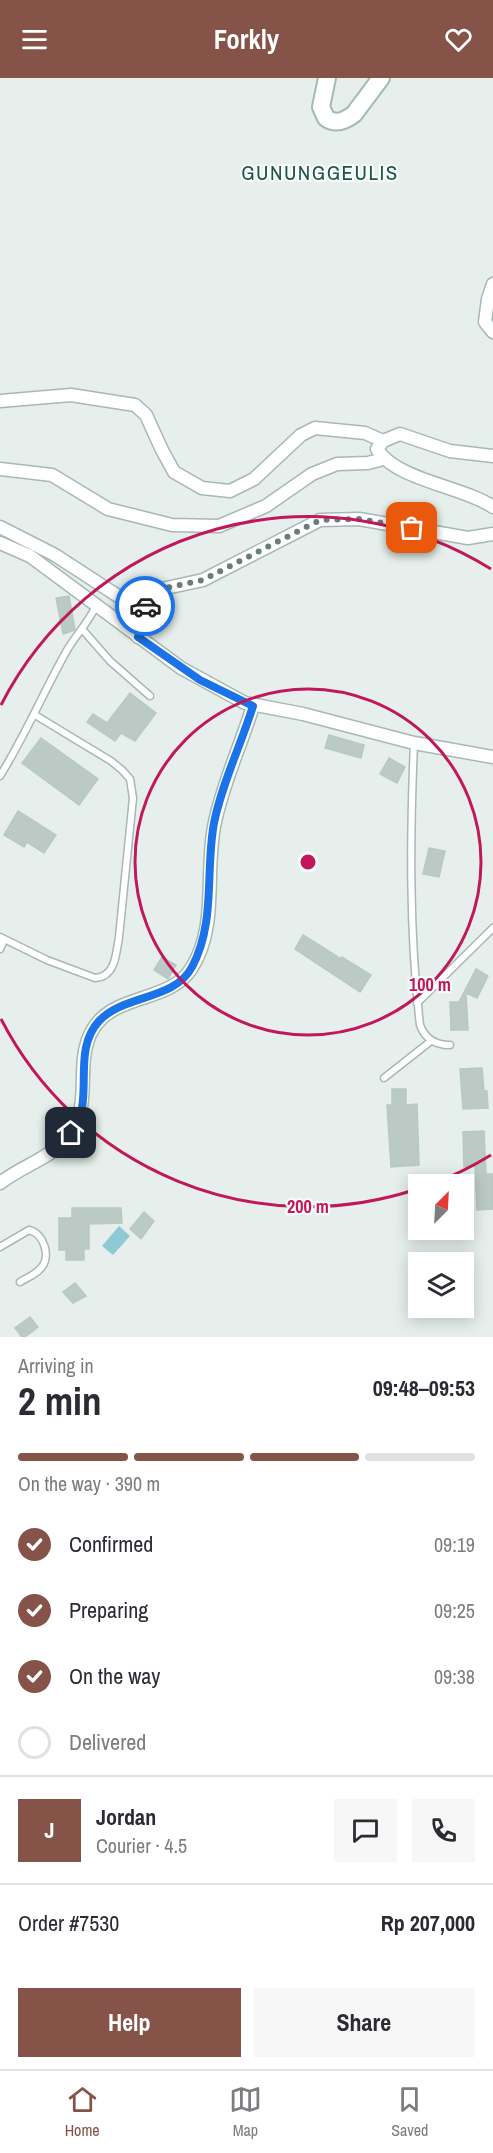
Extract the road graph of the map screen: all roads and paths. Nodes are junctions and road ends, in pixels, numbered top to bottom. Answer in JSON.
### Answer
{"nodes":[{"id":1,"x":327,"y":78,"type":"edge"},
{"id":2,"x":381,"y":78,"type":"edge"},
{"id":3,"x":493,"y":284,"type":"edge"},
{"id":4,"x":493,"y":332,"type":"edge"},
{"id":5,"x":0,"y":401,"type":"edge"},
{"id":6,"x":383,"y":441,"type":"junction"},
{"id":7,"x":493,"y":456,"type":"edge"},
{"id":8,"x":383,"y":459,"type":"junction"},
{"id":9,"x":0,"y":469,"type":"edge"},
{"id":10,"x":493,"y":507,"type":"edge"},
{"id":11,"x":0,"y":527,"type":"edge"},
{"id":12,"x":493,"y":534,"type":"edge"},
{"id":13,"x":0,"y":543,"type":"edge"},
{"id":14,"x":96,"y":605,"type":"junction"},
{"id":15,"x":141,"y":611,"type":"junction"},
{"id":16,"x":82,"y":629,"type":"junction"},
{"id":17,"x":138,"y":637,"type":"junction"},
{"id":18,"x":150,"y":696,"type":"dead end"},
{"id":19,"x":253,"y":706,"type":"junction"},
{"id":20,"x":35,"y":715,"type":"junction"},
{"id":21,"x":414,"y":743,"type":"junction"},
{"id":22,"x":493,"y":757,"type":"edge"},
{"id":23,"x":0,"y":776,"type":"edge"},
{"id":24,"x":493,"y":928,"type":"edge"},
{"id":25,"x":2,"y":939,"type":"edge"},
{"id":26,"x":0,"y":949,"type":"edge"},
{"id":27,"x":417,"y":1003,"type":"junction"},
{"id":28,"x":431,"y":1041,"type":"junction"},
{"id":29,"x":450,"y":1045,"type":"dead end"},
{"id":30,"x":384,"y":1078,"type":"dead end"},
{"id":31,"x":0,"y":1183,"type":"edge"},
{"id":32,"x":0,"y":1247,"type":"edge"},
{"id":33,"x":20,"y":1282,"type":"dead end"}],
"edges":[{"from":1,"to":2,"type":"main road"},
{"from":3,"to":4,"type":"street"},
{"from":5,"to":6,"type":"street"},
{"from":6,"to":7,"type":"street"},
{"from":6,"to":8,"type":"street"},
{"from":8,"to":9,"type":"street"},
{"from":8,"to":10,"type":"street"},
{"from":11,"to":15,"type":"street"},
{"from":12,"to":15,"type":"street"},
{"from":13,"to":14,"type":"street"},
{"from":14,"to":16,"type":"lane"},
{"from":14,"to":17,"type":"street"},
{"from":15,"to":17,"type":"street"},
{"from":16,"to":18,"type":"lane"},
{"from":16,"to":20,"type":"lane"},
{"from":17,"to":19,"type":"street"},
{"from":19,"to":21,"type":"street"},
{"from":19,"to":31,"type":"street"},
{"from":20,"to":23,"type":"lane"},
{"from":20,"to":25,"type":"lane"},
{"from":21,"to":22,"type":"street"},
{"from":21,"to":27,"type":"lane"},
{"from":24,"to":27,"type":"lane"},
{"from":25,"to":26,"type":"lane"},
{"from":27,"to":28,"type":"lane"},
{"from":28,"to":29,"type":"lane"},
{"from":28,"to":30,"type":"lane"},
{"from":32,"to":33,"type":"lane"}]}
